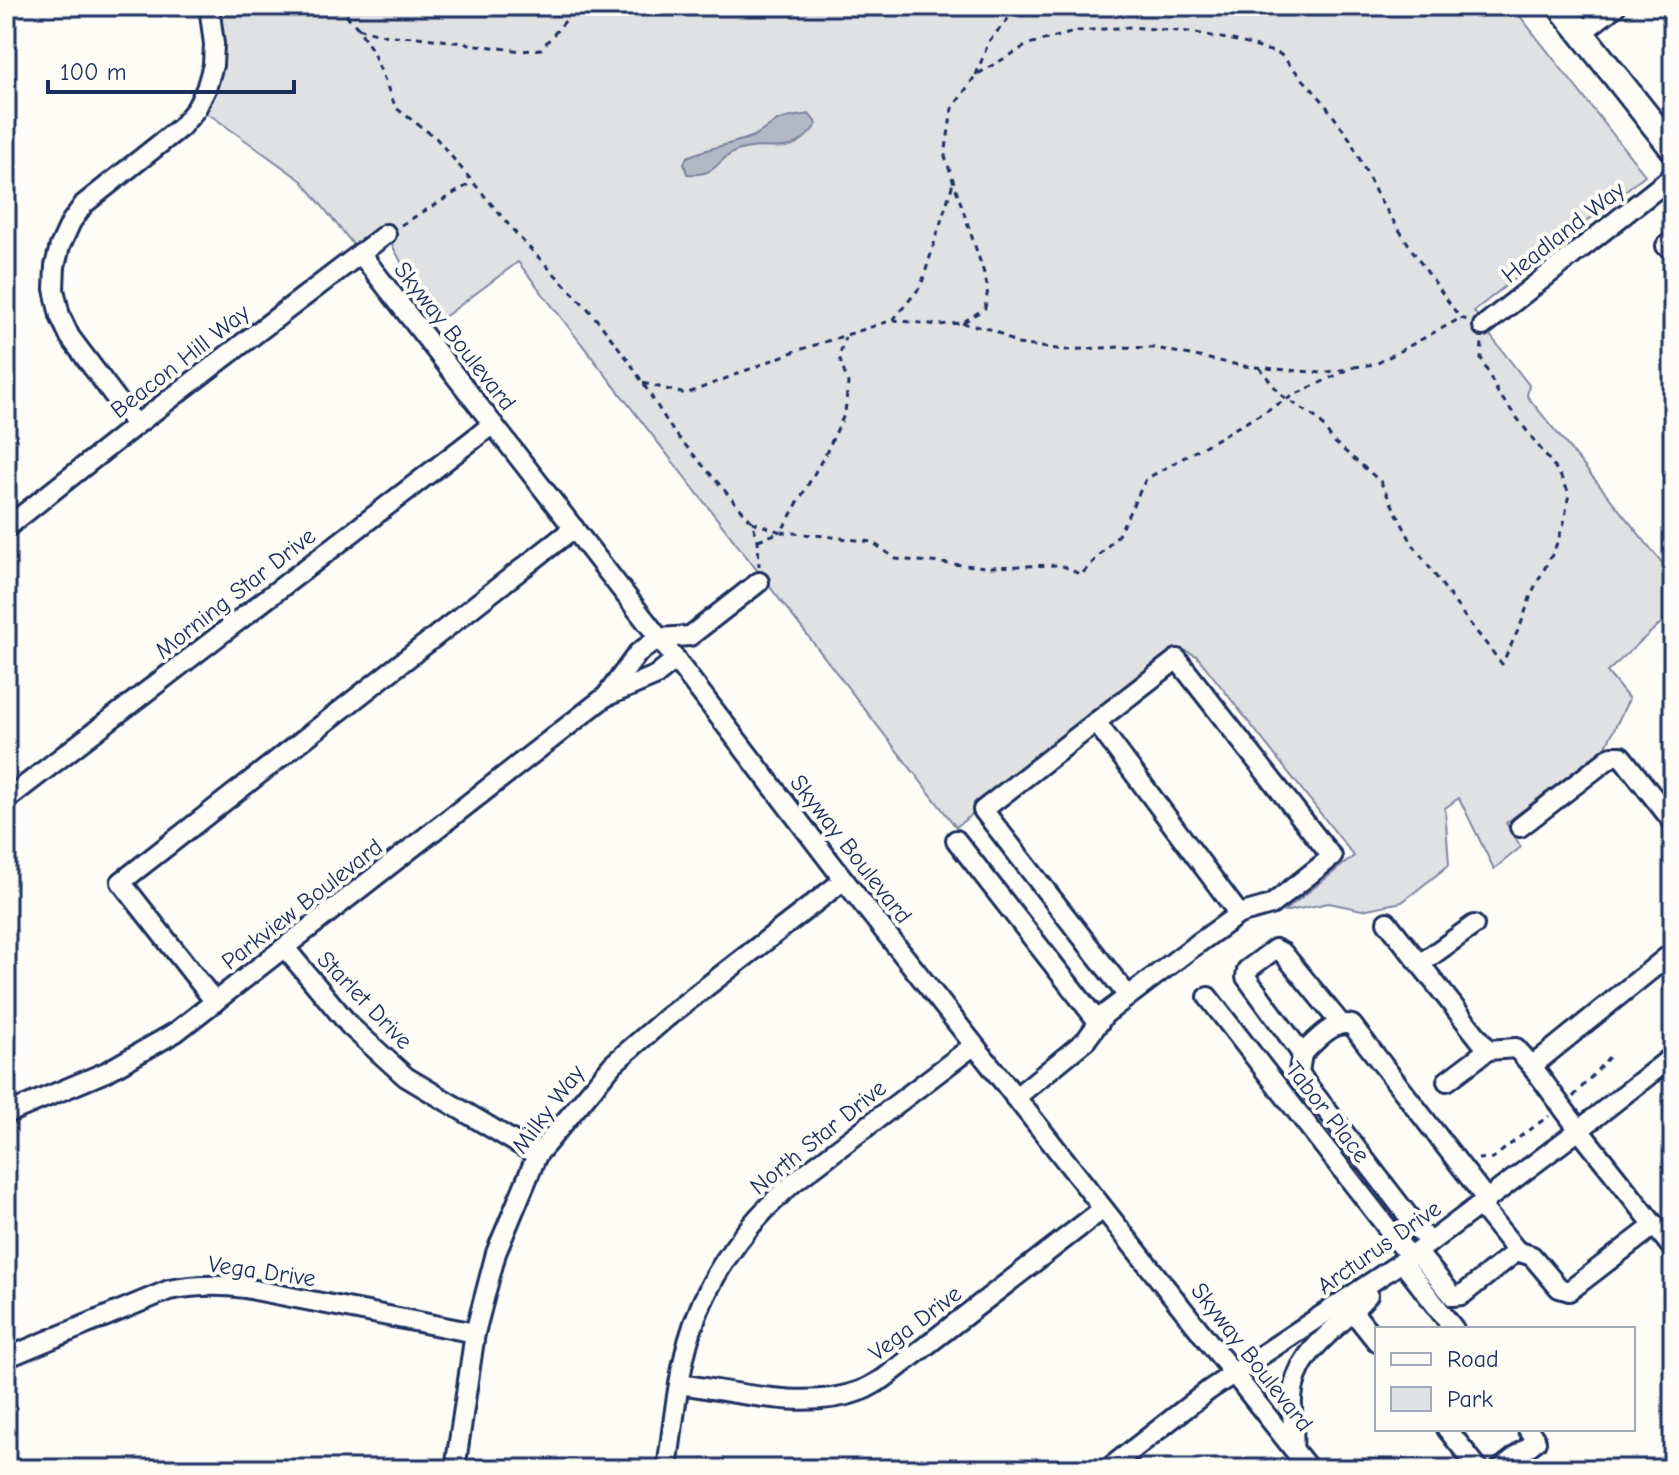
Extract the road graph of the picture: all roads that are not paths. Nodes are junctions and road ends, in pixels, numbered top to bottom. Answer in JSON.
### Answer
{"nodes":[{"id":1,"x":209,"y":6,"type":"edge"},
{"id":2,"x":1616,"y":6,"type":"edge"},
{"id":3,"x":1565,"y":8,"type":"edge"},
{"id":4,"x":1581,"y":33,"type":"junction"},
{"id":5,"x":1673,"y":149,"type":"edge"},
{"id":6,"x":1673,"y":176,"type":"edge"},
{"id":7,"x":386,"y":234,"type":"road end"},
{"id":8,"x":360,"y":253,"type":"junction"},
{"id":9,"x":1483,"y":326,"type":"road end"},
{"id":10,"x":493,"y":424,"type":"junction"},
{"id":11,"x":136,"y":425,"type":"junction"},
{"id":12,"x":6,"y":528,"type":"edge"},
{"id":13,"x":574,"y":528,"type":"junction"},
{"id":14,"x":759,"y":582,"type":"road end"},
{"id":15,"x":659,"y":638,"type":"junction"},
{"id":16,"x":676,"y":659,"type":"junction"},
{"id":17,"x":605,"y":697,"type":"junction"},
{"id":18,"x":1096,"y":722,"type":"junction"},
{"id":19,"x":6,"y":800,"type":"edge"},
{"id":20,"x":1673,"y":822,"type":"edge"},
{"id":21,"x":1520,"y":827,"type":"dead end"},
{"id":22,"x":956,"y":840,"type":"dead end"},
{"id":23,"x":844,"y":880,"type":"junction"},
{"id":24,"x":1239,"y":914,"type":"junction"},
{"id":25,"x":1387,"y":922,"type":"dead end"},
{"id":26,"x":1474,"y":925,"type":"dead end"},
{"id":27,"x":285,"y":948,"type":"junction"},
{"id":28,"x":1673,"y":952,"type":"edge"},
{"id":29,"x":1420,"y":964,"type":"junction"},
{"id":30,"x":1128,"y":996,"type":"junction"},
{"id":31,"x":1208,"y":997,"type":"dead end"},
{"id":32,"x":215,"y":1002,"type":"junction"},
{"id":33,"x":1099,"y":1023,"type":"junction"},
{"id":34,"x":1341,"y":1024,"type":"junction"},
{"id":35,"x":973,"y":1046,"type":"junction"},
{"id":36,"x":1488,"y":1050,"type":"junction"},
{"id":37,"x":1302,"y":1054,"type":"junction"},
{"id":38,"x":1673,"y":1056,"type":"edge"},
{"id":39,"x":1532,"y":1066,"type":"junction"},
{"id":40,"x":1447,"y":1081,"type":"dead end"},
{"id":41,"x":1015,"y":1098,"type":"junction"},
{"id":42,"x":6,"y":1114,"type":"edge"},
{"id":43,"x":1579,"y":1130,"type":"junction"},
{"id":44,"x":537,"y":1155,"type":"junction"},
{"id":45,"x":1484,"y":1202,"type":"junction"},
{"id":46,"x":1103,"y":1209,"type":"junction"},
{"id":47,"x":1655,"y":1225,"type":"junction"},
{"id":48,"x":1673,"y":1249,"type":"edge"},
{"id":49,"x":1517,"y":1251,"type":"junction"},
{"id":50,"x":1415,"y":1254,"type":"junction"},
{"id":51,"x":1348,"y":1306,"type":"junction"},
{"id":52,"x":1453,"y":1327,"type":"edge"},
{"id":53,"x":475,"y":1333,"type":"junction"},
{"id":54,"x":1375,"y":1340,"type":"edge"},
{"id":55,"x":6,"y":1358,"type":"edge"},
{"id":56,"x":1235,"y":1374,"type":"junction"},
{"id":57,"x":680,"y":1384,"type":"junction"},
{"id":58,"x":1449,"y":1431,"type":"edge"},
{"id":59,"x":1529,"y":1431,"type":"edge"},
{"id":60,"x":1293,"y":1448,"type":"junction"},
{"id":61,"x":455,"y":1469,"type":"edge"},
{"id":62,"x":667,"y":1469,"type":"edge"},
{"id":63,"x":1108,"y":1469,"type":"edge"},
{"id":64,"x":1309,"y":1469,"type":"edge"},
{"id":65,"x":1479,"y":1469,"type":"edge"},
{"id":66,"x":1500,"y":1469,"type":"edge"}],
"edges":[{"from":1,"to":11,"type":"street"},
{"from":2,"to":4,"type":"street"},
{"from":3,"to":4,"type":"main road"},
{"from":4,"to":5,"type":"main road"},
{"from":6,"to":9,"type":"street","name":"Headland Way"},
{"from":7,"to":8,"type":"street","name":"Beacon Hill Way"},
{"from":8,"to":10,"type":"street","name":"Skyway Boulevard"},
{"from":8,"to":11,"type":"street","name":"Beacon Hill Way"},
{"from":10,"to":13,"type":"street","name":"Skyway Boulevard"},
{"from":10,"to":19,"type":"street","name":"Morning Star Drive"},
{"from":11,"to":12,"type":"street","name":"Beacon Hill Way"},
{"from":13,"to":15,"type":"street","name":"Skyway Boulevard"},
{"from":13,"to":32,"type":"street"},
{"from":14,"to":15,"type":"street"},
{"from":15,"to":16,"type":"street","name":"Skyway Boulevard"},
{"from":15,"to":17,"type":"street","name":"Parkview Boulevard"},
{"from":16,"to":17,"type":"street","name":"Parkview Boulevard"},
{"from":16,"to":23,"type":"street","name":"Skyway Boulevard"},
{"from":17,"to":27,"type":"street","name":"Parkview Boulevard"},
{"from":18,"to":24,"type":"street"},
{"from":18,"to":24,"type":"street"},
{"from":18,"to":30,"type":"street"},
{"from":20,"to":21,"type":"street"},
{"from":22,"to":33,"type":"street"},
{"from":23,"to":35,"type":"street","name":"Skyway Boulevard"},
{"from":23,"to":44,"type":"street","name":"Milky Way"},
{"from":24,"to":30,"type":"street"},
{"from":25,"to":29,"type":"street"},
{"from":26,"to":29,"type":"street"},
{"from":27,"to":32,"type":"street","name":"Parkview Boulevard"},
{"from":27,"to":44,"type":"street","name":"Starlet Drive"},
{"from":28,"to":39,"type":"street"},
{"from":29,"to":36,"type":"street"},
{"from":30,"to":33,"type":"street"},
{"from":31,"to":50,"type":"street","name":"Tabor Place"},
{"from":32,"to":42,"type":"street","name":"Parkview Boulevard"},
{"from":33,"to":41,"type":"street"},
{"from":34,"to":37,"type":"street"},
{"from":34,"to":37,"type":"street"},
{"from":34,"to":45,"type":"street"},
{"from":35,"to":41,"type":"street","name":"Skyway Boulevard"},
{"from":35,"to":57,"type":"street","name":"North Star Drive"},
{"from":36,"to":39,"type":"street"},
{"from":36,"to":40,"type":"street"},
{"from":37,"to":50,"type":"street"},
{"from":38,"to":43,"type":"street","name":"Arcturus Drive"},
{"from":39,"to":43,"type":"street"},
{"from":41,"to":46,"type":"street","name":"Skyway Boulevard"},
{"from":43,"to":45,"type":"street","name":"Arcturus Drive"},
{"from":43,"to":47,"type":"street"},
{"from":44,"to":53,"type":"street","name":"Milky Way"},
{"from":45,"to":49,"type":"street"},
{"from":45,"to":50,"type":"street","name":"Arcturus Drive"},
{"from":46,"to":56,"type":"street","name":"Skyway Boulevard"},
{"from":46,"to":57,"type":"street","name":"Vega Drive"},
{"from":47,"to":48,"type":"street"},
{"from":47,"to":49,"type":"street"},
{"from":49,"to":50,"type":"street"},
{"from":50,"to":51,"type":"street","name":"Arcturus Drive"},
{"from":50,"to":52,"type":"street"},
{"from":51,"to":54,"type":"street"},
{"from":51,"to":56,"type":"street","name":"Arcturus Drive"},
{"from":51,"to":60,"type":"street"},
{"from":53,"to":55,"type":"street","name":"Vega Drive"},
{"from":53,"to":61,"type":"street","name":"Milky Way"},
{"from":56,"to":60,"type":"street","name":"Skyway Boulevard"},
{"from":56,"to":63,"type":"street","name":"Arcturus Drive"},
{"from":57,"to":62,"type":"street","name":"North Star Drive"},
{"from":58,"to":65,"type":"street"},
{"from":59,"to":66,"type":"street"},
{"from":60,"to":64,"type":"street","name":"Skyway Boulevard"}]}
